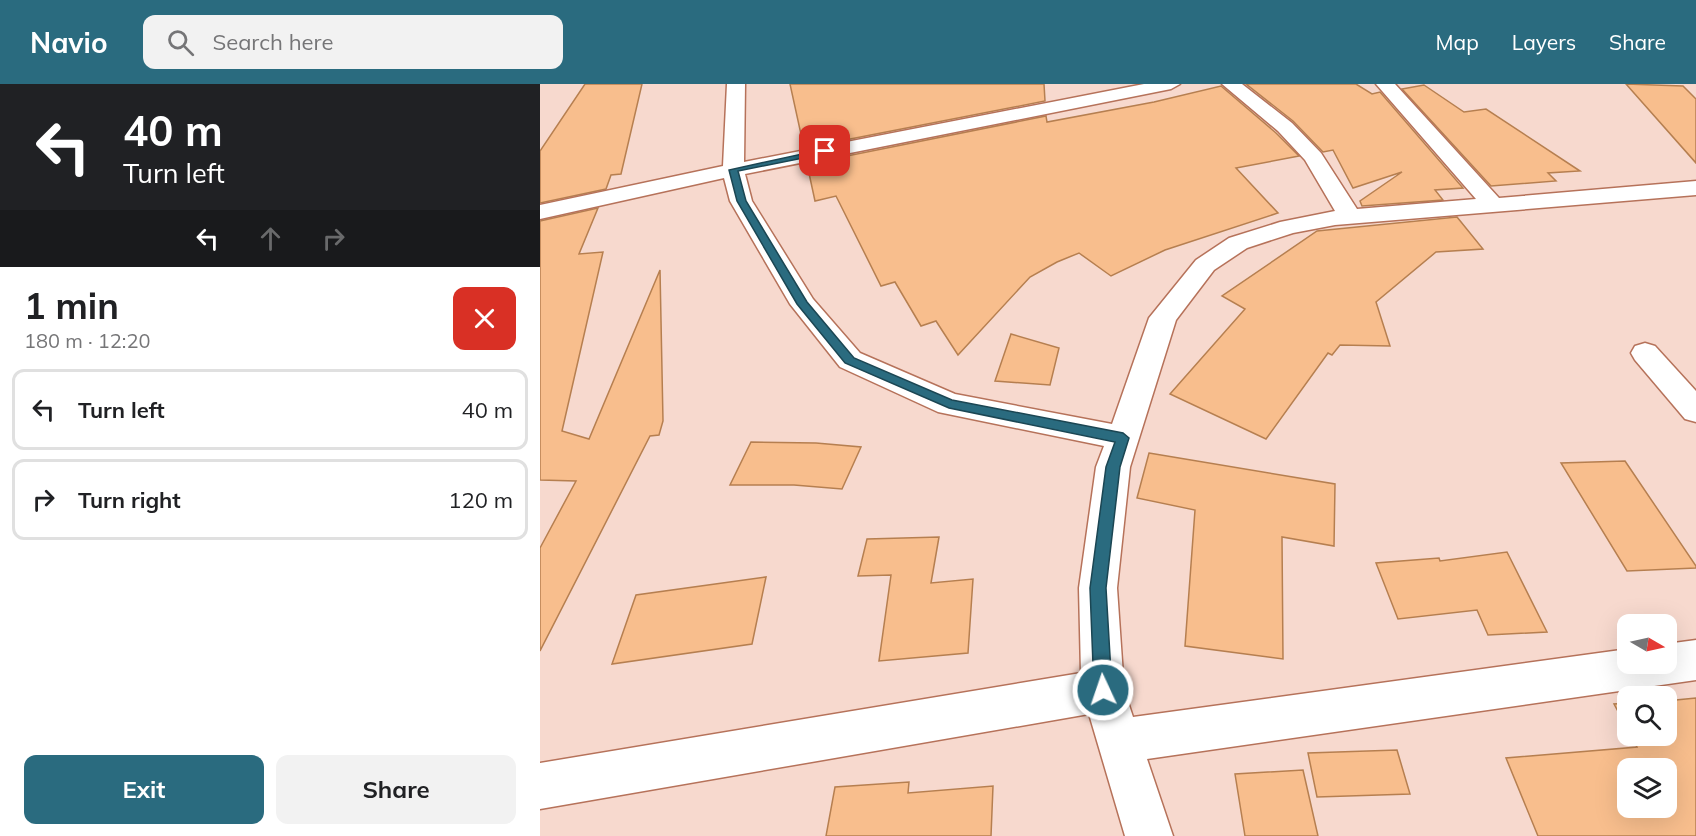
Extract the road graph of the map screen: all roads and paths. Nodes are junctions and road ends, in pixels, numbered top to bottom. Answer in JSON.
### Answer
{"nodes":[{"id":1,"x":736,"y":84,"type":"edge"},
{"id":2,"x":1171,"y":84,"type":"edge"},
{"id":3,"x":1231,"y":84,"type":"edge"},
{"id":4,"x":1385,"y":84,"type":"edge"},
{"id":5,"x":733,"y":170,"type":"junction"},
{"id":6,"x":1696,"y":189,"type":"edge"},
{"id":7,"x":1493,"y":205,"type":"junction"},
{"id":8,"x":540,"y":212,"type":"edge"},
{"id":9,"x":1350,"y":217,"type":"junction"},
{"id":10,"x":1645,"y":353,"type":"dead end"},
{"id":11,"x":1696,"y":411,"type":"edge"},
{"id":12,"x":1123,"y":438,"type":"junction"},
{"id":13,"x":1696,"y":660,"type":"edge"},
{"id":14,"x":1103,"y":690,"type":"junction"},
{"id":15,"x":1118,"y":741,"type":"junction"},
{"id":16,"x":540,"y":786,"type":"edge"},
{"id":17,"x":1149,"y":836,"type":"edge"}],
"edges":[{"from":1,"to":5,"type":"street"},
{"from":2,"to":5,"type":"street"},
{"from":3,"to":9,"type":"street"},
{"from":4,"to":7,"type":"street"},
{"from":5,"to":8,"type":"street"},
{"from":5,"to":12,"type":"street"},
{"from":6,"to":7,"type":"street"},
{"from":7,"to":9,"type":"street"},
{"from":9,"to":12,"type":"street"},
{"from":10,"to":11,"type":"street"},
{"from":12,"to":14,"type":"street"},
{"from":13,"to":15,"type":"street"},
{"from":14,"to":15,"type":"street"},
{"from":14,"to":16,"type":"street"},
{"from":15,"to":17,"type":"street"}]}
